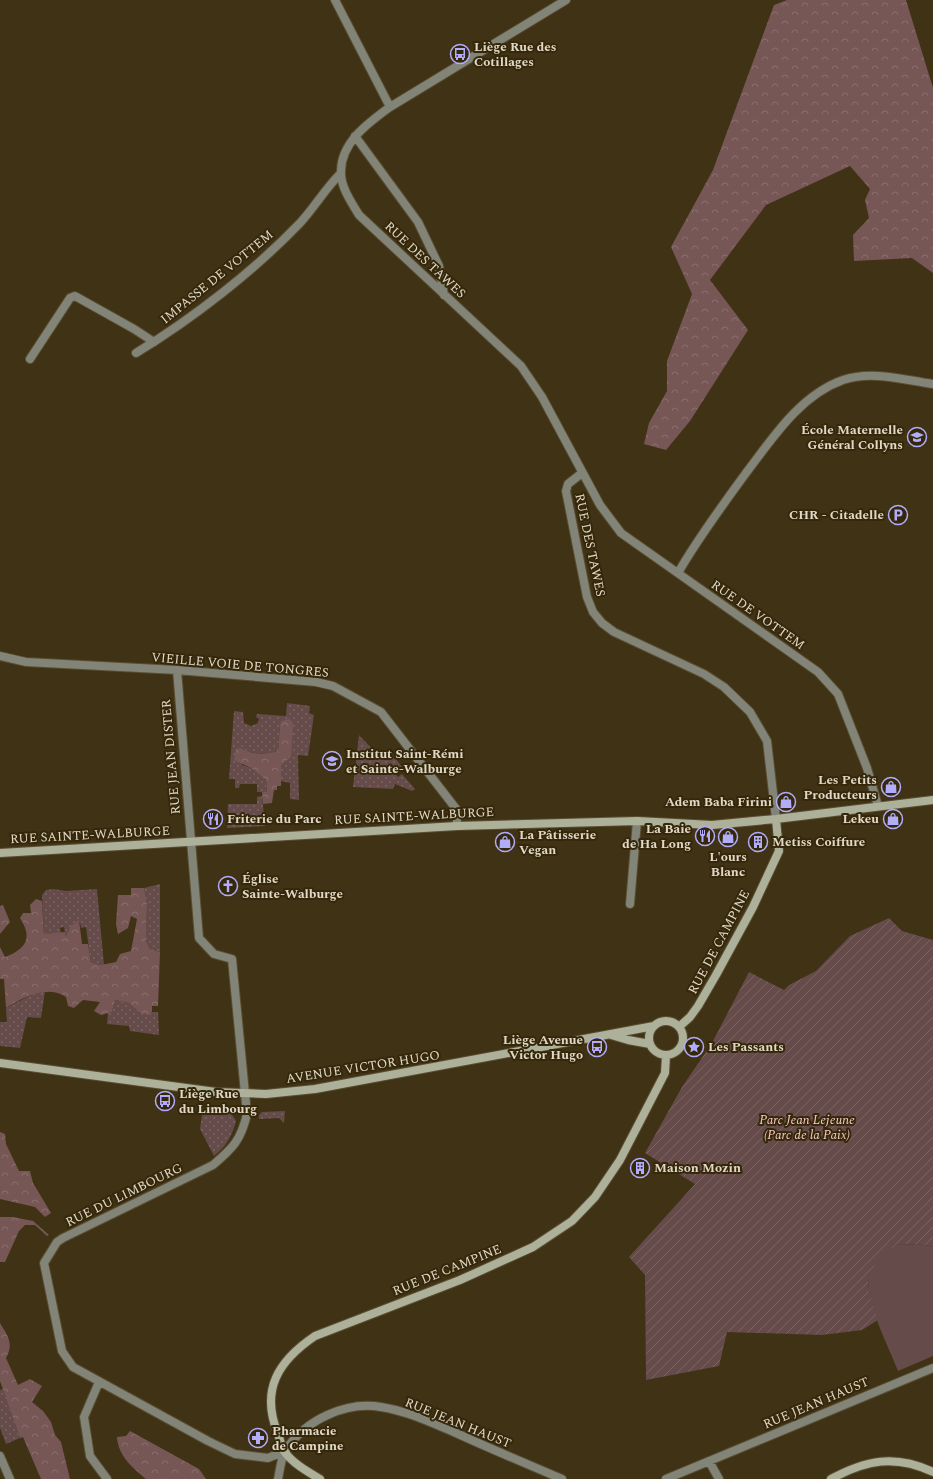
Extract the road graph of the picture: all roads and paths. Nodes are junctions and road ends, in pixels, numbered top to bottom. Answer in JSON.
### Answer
{"nodes":[{"id":1,"x":335,"y":0,"type":"edge"},
{"id":2,"x":566,"y":0,"type":"edge"},
{"id":3,"x":390,"y":107,"type":"junction"},
{"id":4,"x":355,"y":136,"type":"junction"},
{"id":5,"x":340,"y":174,"type":"junction"},
{"id":6,"x":444,"y":295,"type":"junction"},
{"id":7,"x":154,"y":342,"type":"junction"},
{"id":8,"x":136,"y":353,"type":"dead end"},
{"id":9,"x":30,"y":359,"type":"dead end"},
{"id":10,"x":933,"y":384,"type":"edge"},
{"id":11,"x":582,"y":473,"type":"junction"},
{"id":12,"x":678,"y":574,"type":"junction"},
{"id":13,"x":0,"y":656,"type":"edge"},
{"id":14,"x":176,"y":670,"type":"junction"},
{"id":15,"x":933,"y":800,"type":"edge"},
{"id":16,"x":878,"y":806,"type":"junction"},
{"id":17,"x":776,"y":819,"type":"junction"},
{"id":18,"x":637,"y":821,"type":"junction"},
{"id":19,"x":457,"y":826,"type":"junction"},
{"id":20,"x":191,"y":841,"type":"junction"},
{"id":21,"x":0,"y":853,"type":"edge"},
{"id":22,"x":630,"y":904,"type":"dead end"},
{"id":23,"x":654,"y":1026,"type":"junction"},
{"id":24,"x":680,"y":1026,"type":"junction"},
{"id":25,"x":609,"y":1034,"type":"junction"},
{"id":26,"x":650,"y":1044,"type":"junction"},
{"id":27,"x":666,"y":1056,"type":"junction"},
{"id":28,"x":0,"y":1063,"type":"edge"},
{"id":29,"x":244,"y":1094,"type":"junction"},
{"id":30,"x":933,"y":1368,"type":"edge"},
{"id":31,"x":99,"y":1382,"type":"junction"},
{"id":32,"x":285,"y":1451,"type":"junction"},
{"id":33,"x":0,"y":1456,"type":"edge"},
{"id":34,"x":709,"y":1461,"type":"junction"},
{"id":35,"x":933,"y":1472,"type":"edge"},
{"id":36,"x":10,"y":1479,"type":"edge"},
{"id":37,"x":107,"y":1479,"type":"edge"},
{"id":38,"x":278,"y":1479,"type":"edge"},
{"id":39,"x":320,"y":1479,"type":"edge"},
{"id":40,"x":562,"y":1479,"type":"edge"},
{"id":41,"x":666,"y":1479,"type":"edge"},
{"id":42,"x":719,"y":1479,"type":"edge"},
{"id":43,"x":831,"y":1479,"type":"edge"}],
"edges":[{"from":1,"to":3,"type":"street"},
{"from":2,"to":3,"type":"street"},
{"from":3,"to":4,"type":"street"},
{"from":4,"to":5,"type":"street"},
{"from":4,"to":6,"type":"street"},
{"from":5,"to":6,"type":"street","name":"RUE DES TAWES"},
{"from":5,"to":7,"type":"street","name":"IMPASSE DE VOTTEM"},
{"from":6,"to":11,"type":"street","name":"RUE DES TAWES"},
{"from":7,"to":8,"type":"street","name":"IMPASSE DE VOTTEM"},
{"from":7,"to":9,"type":"street"},
{"from":10,"to":12,"type":"street"},
{"from":11,"to":12,"type":"street","name":"RUE DE VOTTEM"},
{"from":11,"to":17,"type":"street","name":"RUE DES TAWES"},
{"from":12,"to":16,"type":"street","name":"RUE DE VOTTEM"},
{"from":13,"to":14,"type":"street","name":"VIEILLE VOIE DE TONGRES"},
{"from":14,"to":19,"type":"street","name":"VIEILLE VOIE DE TONGRES"},
{"from":14,"to":20,"type":"street","name":"RUE JEAN DISTER"},
{"from":15,"to":16,"type":"street","name":"RUE SAINTE-WALBURGE"},
{"from":16,"to":17,"type":"street","name":"RUE SAINTE-WALBURGE"},
{"from":17,"to":18,"type":"street","name":"RUE SAINTE-WALBURGE"},
{"from":17,"to":24,"type":"street","name":"RUE DE CAMPINE"},
{"from":18,"to":19,"type":"street","name":"RUE SAINTE-WALBURGE"},
{"from":18,"to":22,"type":"street"},
{"from":19,"to":20,"type":"street","name":"RUE SAINTE-WALBURGE"},
{"from":20,"to":21,"type":"street","name":"RUE SAINTE-WALBURGE"},
{"from":20,"to":29,"type":"street","name":"RUE DU LIMBOURG"},
{"from":23,"to":24,"type":"street"},
{"from":23,"to":25,"type":"street","name":"AVENUE VICTOR HUGO"},
{"from":23,"to":26,"type":"street"},
{"from":24,"to":27,"type":"street"},
{"from":25,"to":26,"type":"street","name":"AVENUE VICTOR HUGO"},
{"from":25,"to":29,"type":"street","name":"AVENUE VICTOR HUGO"},
{"from":26,"to":27,"type":"street"},
{"from":27,"to":32,"type":"street","name":"RUE DE CAMPINE"},
{"from":28,"to":29,"type":"street","name":"AVENUE VICTOR HUGO"},
{"from":29,"to":31,"type":"street","name":"RUE DU LIMBOURG"},
{"from":30,"to":34,"type":"street","name":"RUE JEAN HAUST"},
{"from":31,"to":32,"type":"street","name":"RUE DU LIMBOURG"},
{"from":31,"to":37,"type":"street"},
{"from":32,"to":38,"type":"street"},
{"from":32,"to":39,"type":"street","name":"RUE DE CAMPINE"},
{"from":32,"to":40,"type":"street","name":"RUE JEAN HAUST"},
{"from":33,"to":36,"type":"street"},
{"from":34,"to":41,"type":"street","name":"RUE JEAN HAUST"},
{"from":34,"to":42,"type":"street"},
{"from":35,"to":43,"type":"street"}]}
